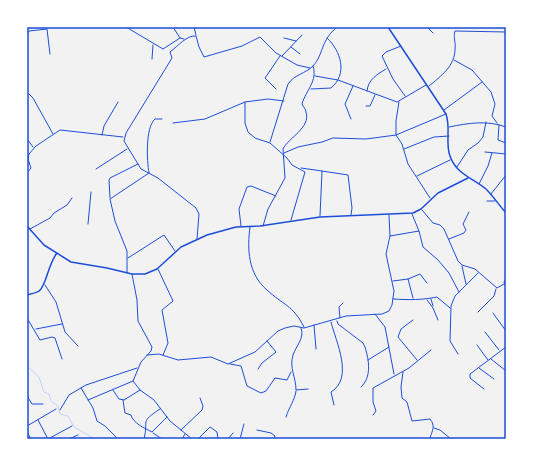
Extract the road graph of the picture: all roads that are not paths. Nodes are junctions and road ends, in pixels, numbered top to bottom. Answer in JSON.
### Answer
{"nodes":[{"id":1,"x":126,"y":27,"type":"edge"},
{"id":2,"x":173,"y":27,"type":"edge"},
{"id":3,"x":194,"y":27,"type":"edge"},
{"id":4,"x":338,"y":27,"type":"edge"},
{"id":5,"x":388,"y":27,"type":"edge"},
{"id":6,"x":427,"y":27,"type":"edge"},
{"id":7,"x":29,"y":28,"type":"dead end"},
{"id":8,"x":29,"y":31,"type":"junction"},
{"id":9,"x":506,"y":32,"type":"edge"},
{"id":10,"x":432,"y":33,"type":"dead end"},
{"id":11,"x":27,"y":34,"type":"edge"},
{"id":12,"x":302,"y":35,"type":"dead end"},
{"id":13,"x":196,"y":36,"type":"junction"},
{"id":14,"x":327,"y":37,"type":"junction"},
{"id":15,"x":180,"y":38,"type":"junction"},
{"id":16,"x":284,"y":38,"type":"dead end"},
{"id":17,"x":185,"y":39,"type":"junction"},
{"id":18,"x":296,"y":41,"type":"junction"},
{"id":19,"x":153,"y":44,"type":"junction"},
{"id":20,"x":402,"y":46,"type":"junction"},
{"id":21,"x":291,"y":47,"type":"junction"},
{"id":22,"x":50,"y":54,"type":"dead end"},
{"id":23,"x":300,"y":54,"type":"dead end"},
{"id":24,"x":281,"y":56,"type":"junction"},
{"id":25,"x":152,"y":58,"type":"dead end"},
{"id":26,"x":453,"y":59,"type":"junction"},
{"id":27,"x":313,"y":66,"type":"junction"},
{"id":28,"x":310,"y":68,"type":"junction"},
{"id":29,"x":387,"y":68,"type":"junction"},
{"id":30,"x":314,"y":76,"type":"junction"},
{"id":31,"x":338,"y":80,"type":"junction"},
{"id":32,"x":483,"y":81,"type":"junction"},
{"id":33,"x":428,"y":85,"type":"junction"},
{"id":34,"x":353,"y":86,"type":"junction"},
{"id":35,"x":276,"y":89,"type":"dead end"},
{"id":36,"x":310,"y":89,"type":"junction"},
{"id":37,"x":367,"y":91,"type":"junction"},
{"id":38,"x":27,"y":92,"type":"edge"},
{"id":39,"x":375,"y":94,"type":"junction"},
{"id":40,"x":405,"y":96,"type":"junction"},
{"id":41,"x":284,"y":101,"type":"junction"},
{"id":42,"x":399,"y":101,"type":"junction"},
{"id":43,"x":118,"y":102,"type":"dead end"},
{"id":44,"x":245,"y":102,"type":"junction"},
{"id":45,"x":366,"y":106,"type":"dead end"},
{"id":46,"x":444,"y":110,"type":"junction"},
{"id":47,"x":446,"y":114,"type":"junction"},
{"id":48,"x":162,"y":119,"type":"dead end"},
{"id":49,"x":351,"y":120,"type":"dead end"},
{"id":50,"x":486,"y":122,"type":"junction"},
{"id":51,"x":173,"y":123,"type":"dead end"},
{"id":52,"x":497,"y":123,"type":"junction"},
{"id":53,"x":499,"y":124,"type":"junction"},
{"id":54,"x":449,"y":127,"type":"junction"},
{"id":55,"x":506,"y":127,"type":"edge"},
{"id":56,"x":53,"y":134,"type":"junction"},
{"id":57,"x":102,"y":135,"type":"junction"},
{"id":58,"x":396,"y":135,"type":"junction"},
{"id":59,"x":449,"y":136,"type":"junction"},
{"id":60,"x":123,"y":138,"type":"junction"},
{"id":61,"x":27,"y":139,"type":"edge"},
{"id":62,"x":270,"y":142,"type":"junction"},
{"id":63,"x":506,"y":143,"type":"edge"},
{"id":64,"x":34,"y":148,"type":"junction"},
{"id":65,"x":128,"y":148,"type":"junction"},
{"id":66,"x":403,"y":149,"type":"junction"},
{"id":67,"x":283,"y":150,"type":"junction"},
{"id":68,"x":279,"y":152,"type":"junction"},
{"id":69,"x":484,"y":152,"type":"dead end"},
{"id":70,"x":284,"y":153,"type":"junction"},
{"id":71,"x":492,"y":154,"type":"junction"},
{"id":72,"x":506,"y":154,"type":"edge"},
{"id":73,"x":284,"y":155,"type":"junction"},
{"id":74,"x":451,"y":159,"type":"junction"},
{"id":75,"x":138,"y":164,"type":"junction"},
{"id":76,"x":456,"y":167,"type":"junction"},
{"id":77,"x":301,"y":168,"type":"junction"},
{"id":78,"x":96,"y":169,"type":"dead end"},
{"id":79,"x":322,"y":171,"type":"junction"},
{"id":80,"x":27,"y":173,"type":"edge"},
{"id":81,"x":149,"y":173,"type":"junction"},
{"id":82,"x":506,"y":175,"type":"edge"},
{"id":83,"x":417,"y":176,"type":"junction"},
{"id":84,"x":468,"y":178,"type":"junction"},
{"id":85,"x":478,"y":184,"type":"junction"},
{"id":86,"x":91,"y":192,"type":"dead end"},
{"id":87,"x":490,"y":194,"type":"junction"},
{"id":88,"x":276,"y":196,"type":"junction"},
{"id":89,"x":72,"y":198,"type":"dead end"},
{"id":90,"x":430,"y":198,"type":"junction"},
{"id":91,"x":110,"y":199,"type":"junction"},
{"id":92,"x":487,"y":201,"type":"dead end"},
{"id":93,"x":496,"y":201,"type":"junction"},
{"id":94,"x":421,"y":209,"type":"junction"},
{"id":95,"x":469,"y":212,"type":"dead end"},
{"id":96,"x":412,"y":213,"type":"junction"},
{"id":97,"x":506,"y":213,"type":"edge"},
{"id":98,"x":388,"y":215,"type":"junction"},
{"id":99,"x":351,"y":216,"type":"junction"},
{"id":100,"x":320,"y":217,"type":"junction"},
{"id":101,"x":291,"y":220,"type":"junction"},
{"id":102,"x":88,"y":224,"type":"dead end"},
{"id":103,"x":27,"y":226,"type":"edge"},
{"id":104,"x":242,"y":226,"type":"junction"},
{"id":105,"x":263,"y":226,"type":"junction"},
{"id":106,"x":250,"y":227,"type":"junction"},
{"id":107,"x":29,"y":229,"type":"junction"},
{"id":108,"x":419,"y":231,"type":"junction"},
{"id":109,"x":390,"y":236,"type":"junction"},
{"id":110,"x":197,"y":239,"type":"junction"},
{"id":111,"x":448,"y":240,"type":"junction"},
{"id":112,"x":175,"y":252,"type":"junction"},
{"id":113,"x":56,"y":253,"type":"junction"},
{"id":114,"x":128,"y":258,"type":"junction"},
{"id":115,"x":462,"y":265,"type":"junction"},
{"id":116,"x":157,"y":269,"type":"junction"},
{"id":117,"x":478,"y":272,"type":"junction"},
{"id":118,"x":127,"y":273,"type":"junction"},
{"id":119,"x":132,"y":274,"type":"junction"},
{"id":120,"x":506,"y":278,"type":"edge"},
{"id":121,"x":408,"y":279,"type":"junction"},
{"id":122,"x":392,"y":281,"type":"junction"},
{"id":123,"x":428,"y":284,"type":"dead end"},
{"id":124,"x":466,"y":284,"type":"junction"},
{"id":125,"x":504,"y":284,"type":"junction"},
{"id":126,"x":45,"y":285,"type":"junction"},
{"id":127,"x":506,"y":287,"type":"edge"},
{"id":128,"x":497,"y":288,"type":"junction"},
{"id":129,"x":459,"y":292,"type":"junction"},
{"id":130,"x":27,"y":295,"type":"edge"},
{"id":131,"x":413,"y":299,"type":"junction"},
{"id":132,"x":430,"y":299,"type":"junction"},
{"id":133,"x":392,"y":300,"type":"junction"},
{"id":134,"x":426,"y":300,"type":"junction"},
{"id":135,"x":343,"y":303,"type":"dead end"},
{"id":136,"x":433,"y":308,"type":"junction"},
{"id":137,"x":451,"y":309,"type":"junction"},
{"id":138,"x":478,"y":312,"type":"dead end"},
{"id":139,"x":493,"y":313,"type":"dead end"},
{"id":140,"x":375,"y":314,"type":"junction"},
{"id":141,"x":27,"y":318,"type":"edge"},
{"id":142,"x":340,"y":319,"type":"junction"},
{"id":143,"x":336,"y":320,"type":"junction"},
{"id":144,"x":412,"y":320,"type":"dead end"},
{"id":145,"x":438,"y":320,"type":"dead end"},
{"id":146,"x":331,"y":321,"type":"junction"},
{"id":147,"x":63,"y":324,"type":"junction"},
{"id":148,"x":314,"y":324,"type":"junction"},
{"id":149,"x":300,"y":328,"type":"junction"},
{"id":150,"x":304,"y":328,"type":"junction"},
{"id":151,"x":35,"y":329,"type":"junction"},
{"id":152,"x":506,"y":331,"type":"edge"},
{"id":153,"x":485,"y":332,"type":"dead end"},
{"id":154,"x":267,"y":341,"type":"junction"},
{"id":155,"x":477,"y":345,"type":"dead end"},
{"id":156,"x":78,"y":346,"type":"dead end"},
{"id":157,"x":389,"y":347,"type":"junction"},
{"id":158,"x":506,"y":347,"type":"edge"},
{"id":159,"x":316,"y":349,"type":"dead end"},
{"id":160,"x":431,"y":350,"type":"dead end"},
{"id":161,"x":500,"y":351,"type":"junction"},
{"id":162,"x":458,"y":354,"type":"dead end"},
{"id":163,"x":147,"y":355,"type":"junction"},
{"id":164,"x":163,"y":355,"type":"junction"},
{"id":165,"x":62,"y":359,"type":"dead end"},
{"id":166,"x":489,"y":359,"type":"junction"},
{"id":167,"x":367,"y":360,"type":"junction"},
{"id":168,"x":418,"y":360,"type":"junction"},
{"id":169,"x":230,"y":363,"type":"junction"},
{"id":170,"x":137,"y":368,"type":"junction"},
{"id":171,"x":479,"y":368,"type":"junction"},
{"id":172,"x":258,"y":369,"type":"dead end"},
{"id":173,"x":506,"y":371,"type":"edge"},
{"id":174,"x":292,"y":372,"type":"junction"},
{"id":175,"x":403,"y":372,"type":"junction"},
{"id":176,"x":394,"y":375,"type":"junction"},
{"id":177,"x":494,"y":380,"type":"dead end"},
{"id":178,"x":133,"y":381,"type":"junction"},
{"id":179,"x":361,"y":387,"type":"dead end"},
{"id":180,"x":80,"y":388,"type":"junction"},
{"id":181,"x":308,"y":389,"type":"dead end"},
{"id":182,"x":484,"y":389,"type":"dead end"},
{"id":183,"x":113,"y":390,"type":"junction"},
{"id":184,"x":140,"y":390,"type":"junction"},
{"id":185,"x":296,"y":390,"type":"junction"},
{"id":186,"x":27,"y":396,"type":"edge"},
{"id":187,"x":200,"y":398,"type":"dead end"},
{"id":188,"x":88,"y":400,"type":"junction"},
{"id":189,"x":123,"y":400,"type":"junction"},
{"id":190,"x":43,"y":404,"type":"dead end"},
{"id":191,"x":334,"y":405,"type":"dead end"},
{"id":192,"x":161,"y":408,"type":"junction"},
{"id":193,"x":56,"y":409,"type":"dead end"},
{"id":194,"x":60,"y":410,"type":"dead end"},
{"id":195,"x":373,"y":415,"type":"dead end"},
{"id":196,"x":167,"y":417,"type":"junction"},
{"id":197,"x":286,"y":417,"type":"dead end"},
{"id":198,"x":38,"y":420,"type":"junction"},
{"id":199,"x":244,"y":424,"type":"dead end"},
{"id":200,"x":27,"y":426,"type":"edge"},
{"id":201,"x":72,"y":426,"type":"dead end"},
{"id":202,"x":433,"y":428,"type":"junction"},
{"id":203,"x":145,"y":429,"type":"junction"},
{"id":204,"x":181,"y":430,"type":"junction"},
{"id":205,"x":257,"y":430,"type":"dead end"},
{"id":206,"x":27,"y":432,"type":"edge"},
{"id":207,"x":152,"y":432,"type":"junction"},
{"id":208,"x":233,"y":433,"type":"dead end"},
{"id":209,"x":185,"y":434,"type":"junction"},
{"id":210,"x":78,"y":435,"type":"dead end"},
{"id":211,"x":430,"y":438,"type":"edge"},
{"id":212,"x":31,"y":439,"type":"edge"},
{"id":213,"x":48,"y":439,"type":"edge"},
{"id":214,"x":69,"y":439,"type":"edge"},
{"id":215,"x":118,"y":439,"type":"edge"},
{"id":216,"x":144,"y":439,"type":"edge"},
{"id":217,"x":162,"y":439,"type":"edge"},
{"id":218,"x":182,"y":439,"type":"edge"},
{"id":219,"x":192,"y":439,"type":"edge"},
{"id":220,"x":198,"y":439,"type":"edge"},
{"id":221,"x":218,"y":439,"type":"edge"},
{"id":222,"x":228,"y":439,"type":"edge"},
{"id":223,"x":240,"y":439,"type":"edge"},
{"id":224,"x":274,"y":439,"type":"edge"},
{"id":225,"x":451,"y":439,"type":"edge"}],
"edges":[{"from":1,"to":19,"type":"street"},
{"from":2,"to":15,"type":"street"},
{"from":3,"to":13,"type":"street"},
{"from":4,"to":14,"type":"street"},
{"from":5,"to":20,"type":"street"},
{"from":6,"to":10,"type":"street"},
{"from":7,"to":8,"type":"street"},
{"from":8,"to":11,"type":"street"},
{"from":8,"to":22,"type":"street"},
{"from":9,"to":26,"type":"street"},
{"from":12,"to":18,"type":"street"},
{"from":13,"to":17,"type":"street"},
{"from":13,"to":24,"type":"street"},
{"from":14,"to":27,"type":"street"},
{"from":14,"to":31,"type":"street"},
{"from":15,"to":17,"type":"street"},
{"from":15,"to":19,"type":"street"},
{"from":16,"to":18,"type":"street"},
{"from":17,"to":60,"type":"street"},
{"from":18,"to":21,"type":"street"},
{"from":19,"to":25,"type":"street"},
{"from":20,"to":29,"type":"street"},
{"from":20,"to":33,"type":"street"},
{"from":21,"to":23,"type":"street"},
{"from":21,"to":24,"type":"street"},
{"from":24,"to":28,"type":"street"},
{"from":24,"to":35,"type":"street"},
{"from":26,"to":32,"type":"street"},
{"from":26,"to":33,"type":"street"},
{"from":27,"to":28,"type":"street"},
{"from":27,"to":30,"type":"street"},
{"from":28,"to":41,"type":"street"},
{"from":29,"to":37,"type":"street"},
{"from":29,"to":40,"type":"street"},
{"from":30,"to":31,"type":"street"},
{"from":30,"to":36,"type":"street"},
{"from":31,"to":34,"type":"street"},
{"from":31,"to":36,"type":"street"},
{"from":32,"to":46,"type":"street"},
{"from":32,"to":52,"type":"street"},
{"from":33,"to":40,"type":"street"},
{"from":33,"to":46,"type":"street"},
{"from":34,"to":37,"type":"street"},
{"from":34,"to":49,"type":"street"},
{"from":36,"to":67,"type":"street"},
{"from":37,"to":39,"type":"street"},
{"from":38,"to":56,"type":"street"},
{"from":39,"to":42,"type":"street"},
{"from":39,"to":45,"type":"street"},
{"from":40,"to":42,"type":"street"},
{"from":41,"to":44,"type":"street"},
{"from":41,"to":62,"type":"street"},
{"from":42,"to":58,"type":"street"},
{"from":43,"to":57,"type":"street"},
{"from":44,"to":51,"type":"street"},
{"from":44,"to":62,"type":"street"},
{"from":46,"to":47,"type":"street"},
{"from":47,"to":54,"type":"street"},
{"from":47,"to":58,"type":"street"},
{"from":48,"to":81,"type":"street"},
{"from":50,"to":52,"type":"street"},
{"from":50,"to":54,"type":"street"},
{"from":50,"to":76,"type":"street"},
{"from":52,"to":53,"type":"street"},
{"from":53,"to":55,"type":"street"},
{"from":53,"to":63,"type":"street"},
{"from":54,"to":59,"type":"street"},
{"from":56,"to":57,"type":"street"},
{"from":56,"to":64,"type":"street"},
{"from":57,"to":60,"type":"street"},
{"from":58,"to":66,"type":"street"},
{"from":58,"to":70,"type":"street"},
{"from":59,"to":66,"type":"street"},
{"from":59,"to":74,"type":"street"},
{"from":60,"to":65,"type":"street"},
{"from":61,"to":64,"type":"street"},
{"from":62,"to":68,"type":"street"},
{"from":64,"to":80,"type":"street"},
{"from":65,"to":75,"type":"street"},
{"from":65,"to":78,"type":"street"},
{"from":66,"to":83,"type":"street"},
{"from":67,"to":68,"type":"street"},
{"from":67,"to":70,"type":"street"},
{"from":68,"to":73,"type":"street"},
{"from":69,"to":71,"type":"street"},
{"from":70,"to":73,"type":"street"},
{"from":71,"to":72,"type":"street"},
{"from":71,"to":85,"type":"street"},
{"from":73,"to":77,"type":"street"},
{"from":73,"to":88,"type":"street"},
{"from":74,"to":76,"type":"street"},
{"from":74,"to":83,"type":"street"},
{"from":75,"to":81,"type":"street"},
{"from":75,"to":91,"type":"street"},
{"from":76,"to":84,"type":"street"},
{"from":77,"to":79,"type":"street"},
{"from":77,"to":101,"type":"street"},
{"from":79,"to":99,"type":"street"},
{"from":79,"to":100,"type":"street"},
{"from":81,"to":91,"type":"street"},
{"from":81,"to":110,"type":"street"},
{"from":82,"to":87,"type":"street"},
{"from":83,"to":90,"type":"street"},
{"from":84,"to":85,"type":"street"},
{"from":84,"to":90,"type":"street"},
{"from":85,"to":87,"type":"street"},
{"from":86,"to":102,"type":"street"},
{"from":87,"to":93,"type":"street"},
{"from":88,"to":104,"type":"street"},
{"from":88,"to":105,"type":"street"},
{"from":89,"to":107,"type":"street"},
{"from":90,"to":94,"type":"street"},
{"from":91,"to":114,"type":"street"},
{"from":92,"to":93,"type":"street"},
{"from":93,"to":97,"type":"street"},
{"from":94,"to":96,"type":"street"},
{"from":94,"to":111,"type":"street"},
{"from":95,"to":111,"type":"street"},
{"from":96,"to":98,"type":"street"},
{"from":96,"to":108,"type":"street"},
{"from":98,"to":99,"type":"street"},
{"from":98,"to":109,"type":"street"},
{"from":99,"to":100,"type":"street"},
{"from":100,"to":101,"type":"street"},
{"from":101,"to":105,"type":"street"},
{"from":103,"to":107,"type":"street"},
{"from":104,"to":106,"type":"street"},
{"from":104,"to":110,"type":"street"},
{"from":105,"to":106,"type":"street"},
{"from":106,"to":150,"type":"street"},
{"from":107,"to":113,"type":"street"},
{"from":108,"to":109,"type":"street"},
{"from":108,"to":129,"type":"street"},
{"from":109,"to":122,"type":"street"},
{"from":110,"to":112,"type":"street"},
{"from":111,"to":115,"type":"street"},
{"from":112,"to":114,"type":"street"},
{"from":112,"to":116,"type":"street"},
{"from":113,"to":118,"type":"street"},
{"from":113,"to":126,"type":"street"},
{"from":114,"to":118,"type":"street"},
{"from":115,"to":117,"type":"street"},
{"from":115,"to":124,"type":"street"},
{"from":116,"to":119,"type":"street"},
{"from":116,"to":164,"type":"street"},
{"from":117,"to":124,"type":"street"},
{"from":117,"to":128,"type":"street"},
{"from":118,"to":119,"type":"street"},
{"from":119,"to":163,"type":"street"},
{"from":120,"to":125,"type":"street"},
{"from":121,"to":122,"type":"street"},
{"from":121,"to":123,"type":"street"},
{"from":121,"to":131,"type":"street"},
{"from":122,"to":133,"type":"street"},
{"from":124,"to":129,"type":"street"},
{"from":125,"to":127,"type":"street"},
{"from":125,"to":128,"type":"street"},
{"from":126,"to":130,"type":"street"},
{"from":126,"to":147,"type":"street"},
{"from":128,"to":138,"type":"street"},
{"from":129,"to":137,"type":"street"},
{"from":131,"to":133,"type":"street"},
{"from":131,"to":134,"type":"street"},
{"from":132,"to":134,"type":"street"},
{"from":132,"to":136,"type":"street"},
{"from":132,"to":137,"type":"street"},
{"from":133,"to":140,"type":"street"},
{"from":134,"to":136,"type":"street"},
{"from":135,"to":142,"type":"street"},
{"from":136,"to":145,"type":"street"},
{"from":137,"to":162,"type":"street"},
{"from":139,"to":152,"type":"street"},
{"from":140,"to":142,"type":"street"},
{"from":140,"to":157,"type":"street"},
{"from":141,"to":151,"type":"street"},
{"from":142,"to":143,"type":"street"},
{"from":143,"to":146,"type":"street"},
{"from":143,"to":167,"type":"street"},
{"from":144,"to":168,"type":"street"},
{"from":146,"to":148,"type":"street"},
{"from":146,"to":191,"type":"street"},
{"from":147,"to":151,"type":"street"},
{"from":147,"to":156,"type":"street"},
{"from":148,"to":150,"type":"street"},
{"from":148,"to":159,"type":"street"},
{"from":149,"to":150,"type":"street"},
{"from":149,"to":154,"type":"street"},
{"from":149,"to":174,"type":"street"},
{"from":151,"to":165,"type":"street"},
{"from":153,"to":161,"type":"street"},
{"from":154,"to":169,"type":"street"},
{"from":154,"to":172,"type":"street"},
{"from":155,"to":166,"type":"street"},
{"from":157,"to":167,"type":"street"},
{"from":157,"to":176,"type":"street"},
{"from":158,"to":161,"type":"street"},
{"from":160,"to":168,"type":"street"},
{"from":161,"to":166,"type":"street"},
{"from":163,"to":164,"type":"street"},
{"from":163,"to":170,"type":"street"},
{"from":164,"to":169,"type":"street"},
{"from":166,"to":171,"type":"street"},
{"from":166,"to":173,"type":"street"},
{"from":167,"to":179,"type":"street"},
{"from":168,"to":175,"type":"street"},
{"from":169,"to":174,"type":"street"},
{"from":170,"to":178,"type":"street"},
{"from":170,"to":180,"type":"street"},
{"from":171,"to":177,"type":"street"},
{"from":171,"to":182,"type":"street"},
{"from":174,"to":185,"type":"street"},
{"from":175,"to":176,"type":"street"},
{"from":175,"to":202,"type":"street"},
{"from":176,"to":195,"type":"street"},
{"from":178,"to":183,"type":"street"},
{"from":178,"to":184,"type":"street"},
{"from":180,"to":188,"type":"street"},
{"from":180,"to":194,"type":"street"},
{"from":181,"to":185,"type":"street"},
{"from":183,"to":188,"type":"street"},
{"from":183,"to":189,"type":"street"},
{"from":184,"to":189,"type":"street"},
{"from":184,"to":192,"type":"street"},
{"from":185,"to":197,"type":"street"},
{"from":186,"to":190,"type":"street"},
{"from":187,"to":204,"type":"street"},
{"from":188,"to":215,"type":"street"},
{"from":189,"to":203,"type":"street"},
{"from":192,"to":196,"type":"street"},
{"from":192,"to":203,"type":"street"},
{"from":193,"to":198,"type":"street"},
{"from":196,"to":204,"type":"street"},
{"from":196,"to":207,"type":"street"},
{"from":198,"to":200,"type":"street"},
{"from":198,"to":213,"type":"street"},
{"from":199,"to":223,"type":"street"},
{"from":201,"to":213,"type":"street"},
{"from":202,"to":211,"type":"street"},
{"from":202,"to":225,"type":"street"},
{"from":203,"to":207,"type":"street"},
{"from":203,"to":216,"type":"street"},
{"from":204,"to":209,"type":"street"},
{"from":205,"to":224,"type":"street"},
{"from":206,"to":212,"type":"street"},
{"from":207,"to":217,"type":"street"},
{"from":208,"to":222,"type":"street"},
{"from":209,"to":218,"type":"street"},
{"from":209,"to":219,"type":"street"},
{"from":210,"to":214,"type":"street"},
{"from":220,"to":221,"type":"street"}]}
